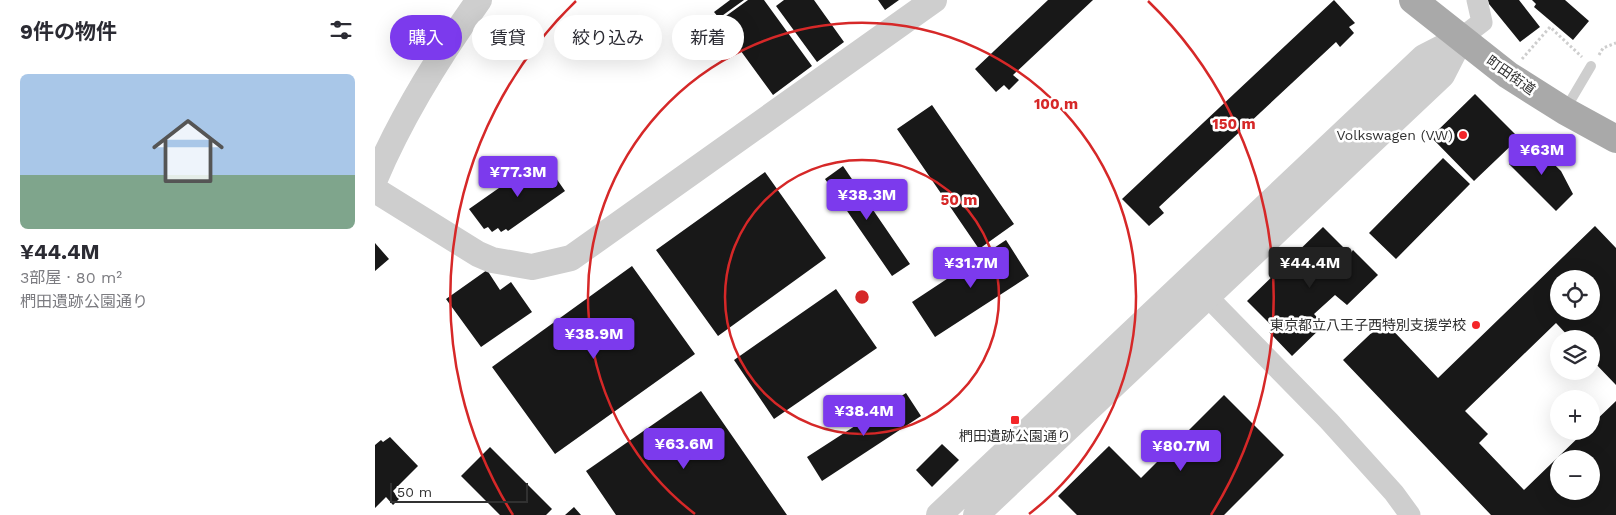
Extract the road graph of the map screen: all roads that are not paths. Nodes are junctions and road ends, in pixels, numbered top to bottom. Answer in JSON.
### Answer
{"nodes":[{"id":1,"x":479,"y":0,"type":"edge"},
{"id":2,"x":934,"y":0,"type":"edge"},
{"id":3,"x":1413,"y":0,"type":"edge"},
{"id":4,"x":1477,"y":0,"type":"edge"},
{"id":5,"x":1461,"y":38,"type":"junction"},
{"id":6,"x":1591,"y":66,"type":"road end"},
{"id":7,"x":1565,"y":111,"type":"junction"},
{"id":8,"x":1616,"y":139,"type":"edge"},
{"id":9,"x":375,"y":179,"type":"edge"},
{"id":10,"x":375,"y":190,"type":"edge"},
{"id":11,"x":1198,"y":288,"type":"junction"},
{"id":12,"x":939,"y":515,"type":"edge"},
{"id":13,"x":976,"y":515,"type":"edge"},
{"id":14,"x":1410,"y":515,"type":"edge"}],
"edges":[{"from":1,"to":9,"type":"street"},
{"from":2,"to":10,"type":"street"},
{"from":3,"to":5,"type":"main road","name":"町田街道"},
{"from":4,"to":5,"type":"street"},
{"from":5,"to":7,"type":"main road","name":"町田街道"},
{"from":5,"to":11,"type":"street"},
{"from":6,"to":7,"type":"lane"},
{"from":7,"to":8,"type":"main road","name":"町田街道"},
{"from":11,"to":12,"type":"street"},
{"from":11,"to":13,"type":"street"},
{"from":11,"to":14,"type":"street"}]}
